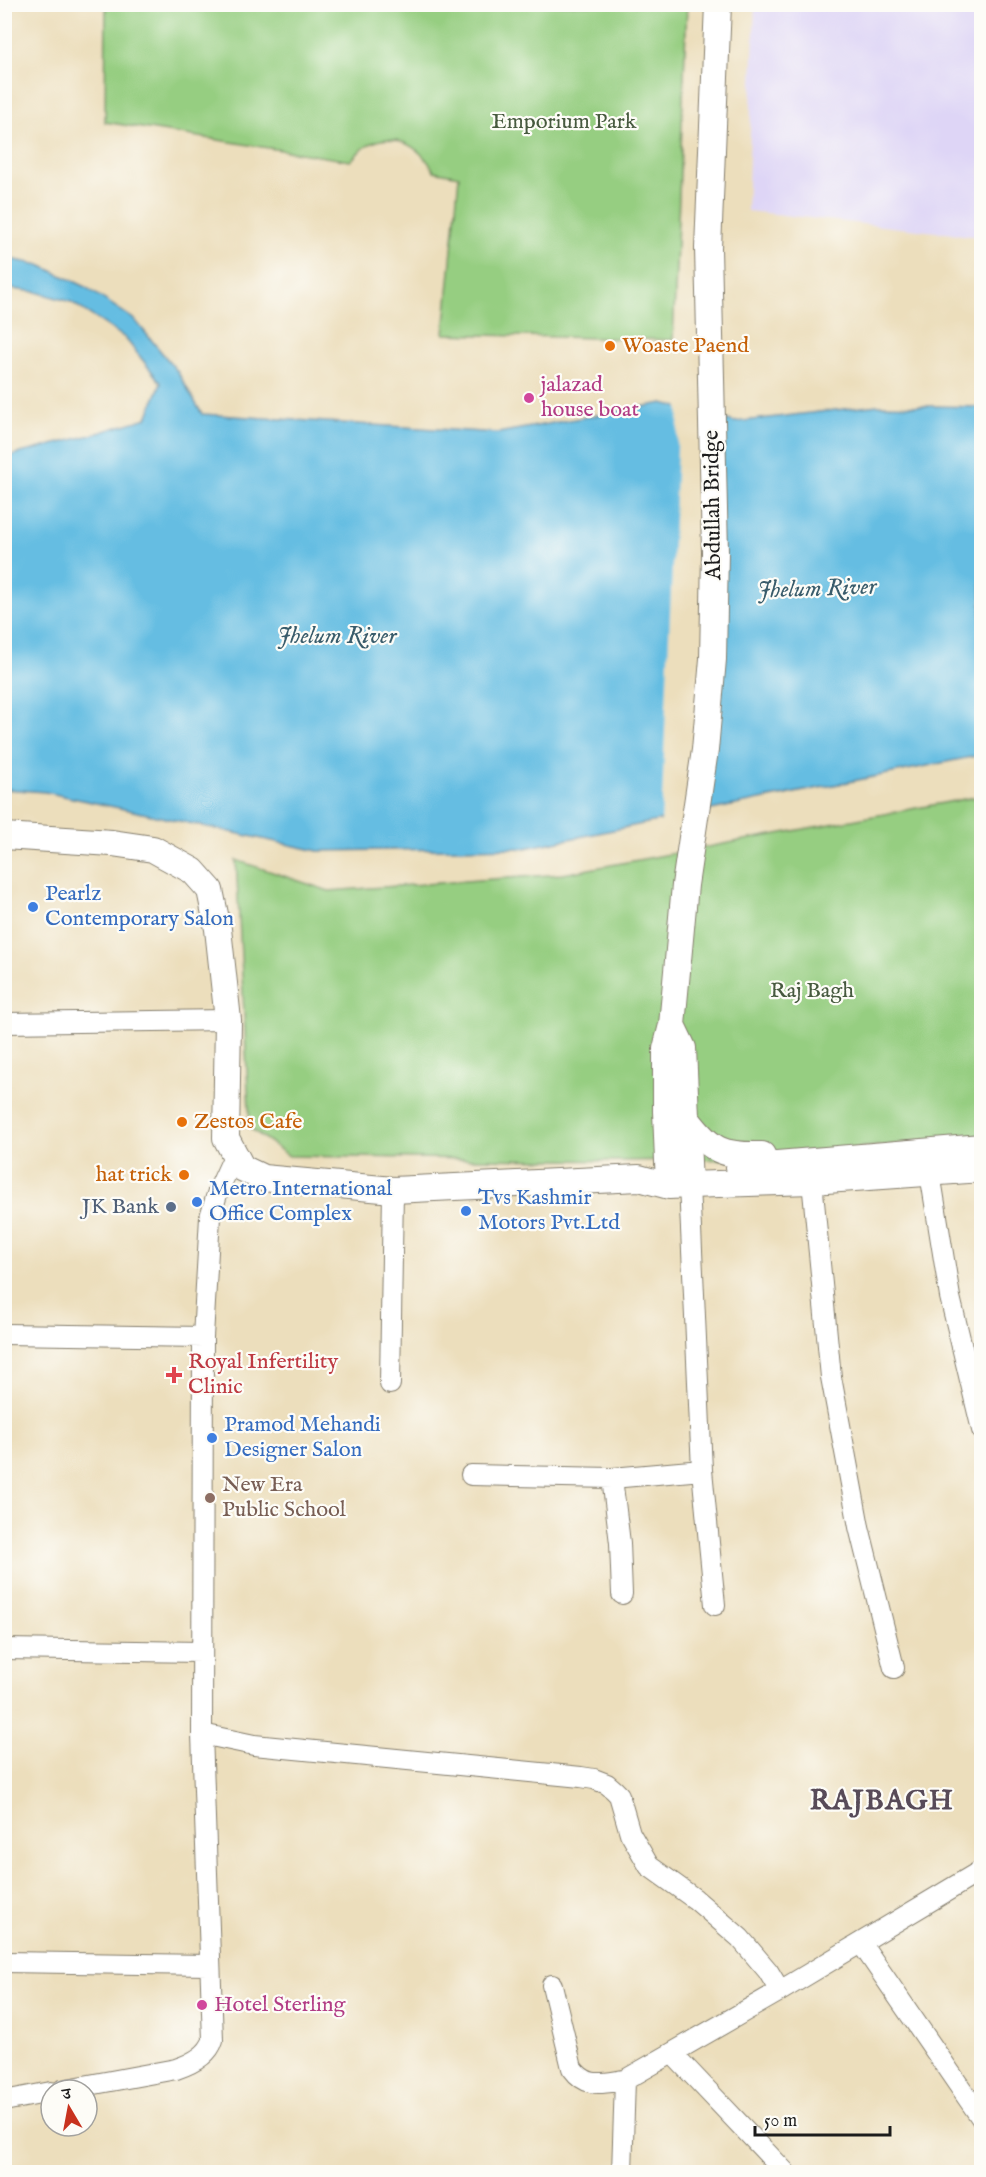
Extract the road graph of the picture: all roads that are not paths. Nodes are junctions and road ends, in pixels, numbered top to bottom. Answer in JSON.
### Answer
{"nodes":[{"id":1,"x":718,"y":4,"type":"edge"},
{"id":2,"x":4,"y":836,"type":"edge"},
{"id":3,"x":672,"y":1015,"type":"junction"},
{"id":4,"x":228,"y":1020,"type":"junction"},
{"id":5,"x":4,"y":1023,"type":"edge"},
{"id":6,"x":687,"y":1119,"type":"junction"},
{"id":7,"x":981,"y":1147,"type":"edge"},
{"id":8,"x":234,"y":1156,"type":"junction"},
{"id":9,"x":865,"y":1157,"type":"junction"},
{"id":10,"x":981,"y":1169,"type":"edge"},
{"id":11,"x":930,"y":1173,"type":"junction"},
{"id":12,"x":679,"y":1178,"type":"junction"},
{"id":13,"x":812,"y":1181,"type":"junction"},
{"id":14,"x":393,"y":1190,"type":"junction"},
{"id":15,"x":4,"y":1334,"type":"edge"},
{"id":16,"x":202,"y":1337,"type":"junction"},
{"id":17,"x":390,"y":1384,"type":"dead end"},
{"id":18,"x":981,"y":1430,"type":"edge"},
{"id":19,"x":702,"y":1470,"type":"junction"},
{"id":20,"x":471,"y":1474,"type":"dead end"},
{"id":21,"x":612,"y":1478,"type":"junction"},
{"id":22,"x":622,"y":1594,"type":"dead end"},
{"id":23,"x":715,"y":1605,"type":"dead end"},
{"id":24,"x":4,"y":1649,"type":"edge"},
{"id":25,"x":201,"y":1652,"type":"junction"},
{"id":26,"x":894,"y":1668,"type":"dead end"},
{"id":27,"x":202,"y":1734,"type":"junction"},
{"id":28,"x":981,"y":1870,"type":"edge"},
{"id":29,"x":861,"y":1943,"type":"junction"},
{"id":30,"x":4,"y":1962,"type":"edge"},
{"id":31,"x":209,"y":1965,"type":"junction"},
{"id":32,"x":552,"y":1985,"type":"dead end"},
{"id":33,"x":780,"y":1991,"type":"junction"},
{"id":34,"x":672,"y":2053,"type":"junction"},
{"id":35,"x":626,"y":2080,"type":"junction"},
{"id":36,"x":99,"y":2083,"type":"edge"},
{"id":37,"x":39,"y":2094,"type":"edge"},
{"id":38,"x":4,"y":2101,"type":"edge"},
{"id":39,"x":981,"y":2120,"type":"edge"},
{"id":40,"x":622,"y":2172,"type":"edge"},
{"id":41,"x":785,"y":2172,"type":"edge"}],
"edges":[{"from":1,"to":3,"type":"main road","name":"Abdullah Bridge"},
{"from":2,"to":4,"type":"main road"},
{"from":3,"to":6,"type":"main road"},
{"from":3,"to":12,"type":"main road","name":"Abdullah Bridge"},
{"from":4,"to":5,"type":"street"},
{"from":4,"to":8,"type":"main road"},
{"from":6,"to":9,"type":"main road"},
{"from":6,"to":12,"type":"main road"},
{"from":7,"to":9,"type":"main road"},
{"from":8,"to":14,"type":"main road"},
{"from":8,"to":16,"type":"street"},
{"from":9,"to":12,"type":"main road"},
{"from":10,"to":11,"type":"main road"},
{"from":11,"to":13,"type":"main road"},
{"from":11,"to":18,"type":"street"},
{"from":12,"to":13,"type":"main road"},
{"from":12,"to":14,"type":"main road"},
{"from":12,"to":19,"type":"street"},
{"from":13,"to":26,"type":"street"},
{"from":14,"to":17,"type":"street"},
{"from":15,"to":16,"type":"street"},
{"from":16,"to":25,"type":"street"},
{"from":19,"to":21,"type":"street"},
{"from":19,"to":23,"type":"street"},
{"from":20,"to":21,"type":"street"},
{"from":21,"to":22,"type":"street"},
{"from":24,"to":25,"type":"street"},
{"from":25,"to":27,"type":"street"},
{"from":27,"to":31,"type":"street"},
{"from":27,"to":33,"type":"street"},
{"from":28,"to":29,"type":"street"},
{"from":29,"to":33,"type":"street"},
{"from":29,"to":39,"type":"street"},
{"from":30,"to":31,"type":"street"},
{"from":31,"to":36,"type":"street"},
{"from":32,"to":35,"type":"street"},
{"from":33,"to":34,"type":"street"},
{"from":34,"to":35,"type":"street"},
{"from":34,"to":41,"type":"street"},
{"from":35,"to":40,"type":"street"},
{"from":37,"to":38,"type":"street"}]}
